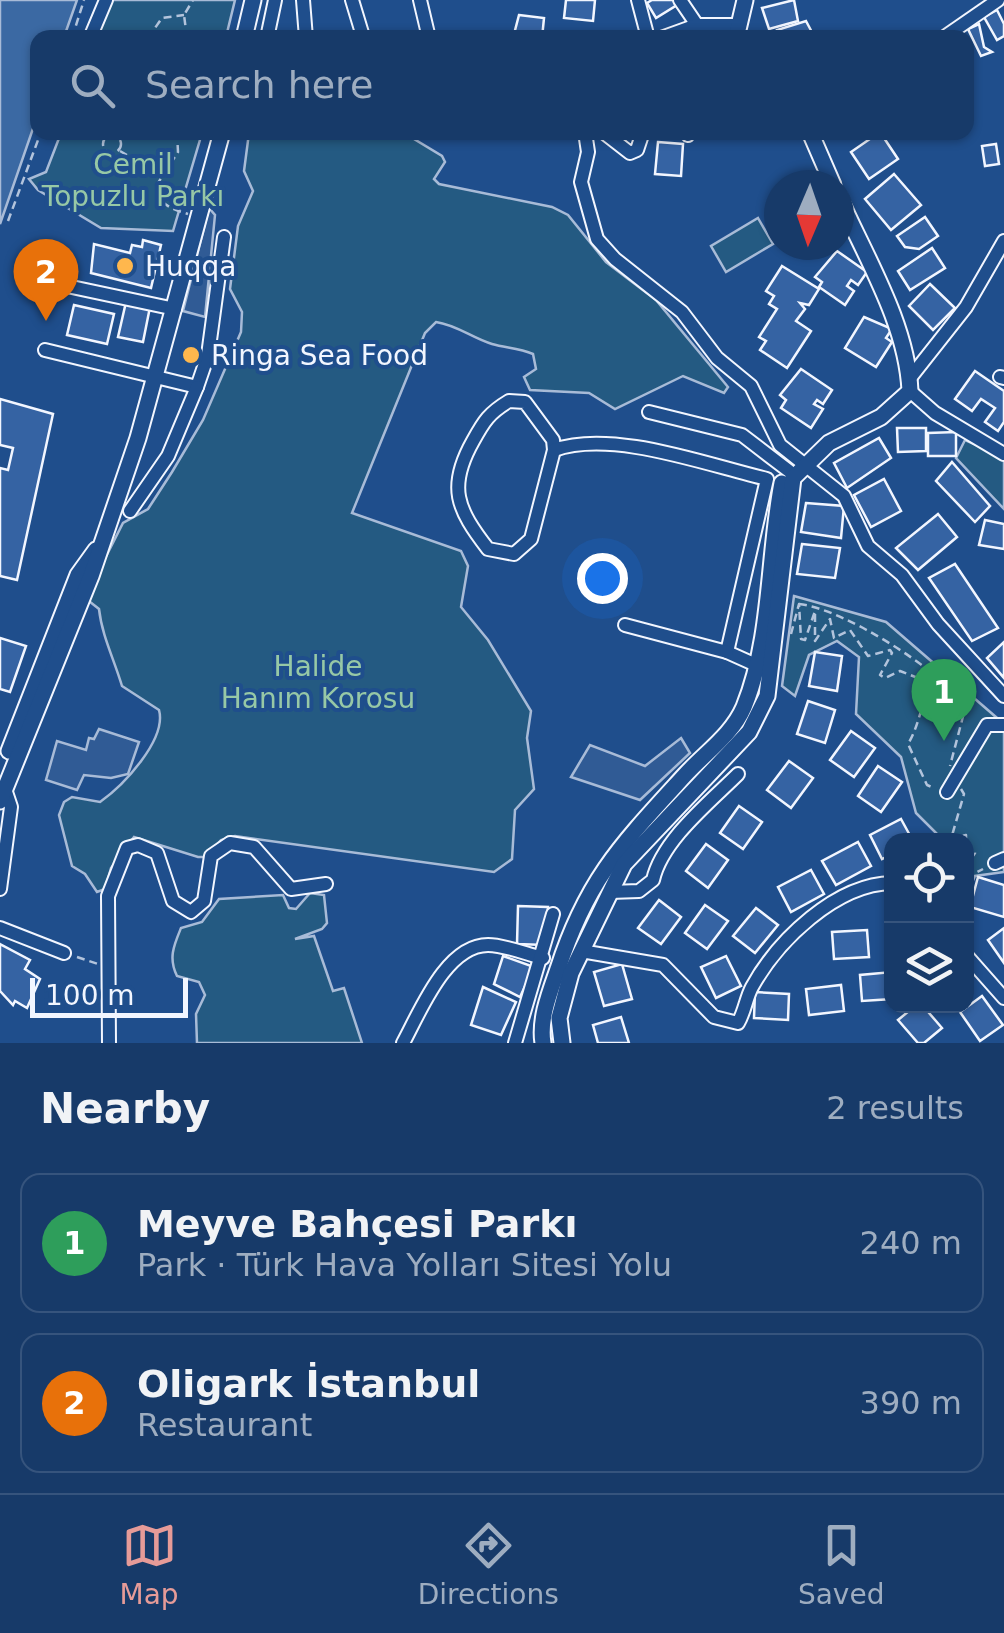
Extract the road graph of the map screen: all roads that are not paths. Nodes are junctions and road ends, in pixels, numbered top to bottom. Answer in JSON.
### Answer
{"nodes":[{"id":1,"x":106,"y":0,"type":"edge"},
{"id":2,"x":253,"y":0,"type":"edge"},
{"id":3,"x":275,"y":0,"type":"edge"},
{"id":4,"x":303,"y":0,"type":"edge"},
{"id":5,"x":352,"y":0,"type":"edge"},
{"id":6,"x":420,"y":0,"type":"edge"},
{"id":7,"x":638,"y":0,"type":"edge"},
{"id":8,"x":680,"y":0,"type":"edge"},
{"id":9,"x":744,"y":0,"type":"edge"},
{"id":10,"x":998,"y":0,"type":"edge"},
{"id":11,"x":696,"y":25,"type":"junction"},
{"id":12,"x":93,"y":30,"type":"edge"},
{"id":13,"x":246,"y":30,"type":"edge"},
{"id":14,"x":269,"y":30,"type":"edge"},
{"id":15,"x":305,"y":30,"type":"edge"},
{"id":16,"x":361,"y":30,"type":"edge"},
{"id":17,"x":427,"y":30,"type":"edge"},
{"id":18,"x":646,"y":30,"type":"edge"},
{"id":19,"x":683,"y":30,"type":"edge"},
{"id":20,"x":729,"y":30,"type":"edge"},
{"id":21,"x":736,"y":30,"type":"edge"},
{"id":22,"x":955,"y":30,"type":"edge"},
{"id":23,"x":220,"y":140,"type":"edge"},
{"id":24,"x":586,"y":140,"type":"edge"},
{"id":25,"x":613,"y":140,"type":"edge"},
{"id":26,"x":640,"y":140,"type":"edge"},
{"id":27,"x":814,"y":140,"type":"edge"},
{"id":28,"x":827,"y":170,"type":"edge"},
{"id":29,"x":854,"y":231,"type":"edge"},
{"id":30,"x":224,"y":238,"type":"dead end"},
{"id":31,"x":1004,"y":241,"type":"edge"},
{"id":32,"x":67,"y":286,"type":"dead end"},
{"id":33,"x":175,"y":309,"type":"junction"},
{"id":34,"x":45,"y":350,"type":"dead end"},
{"id":35,"x":158,"y":376,"type":"junction"},
{"id":36,"x":910,"y":384,"type":"junction"},
{"id":37,"x":197,"y":387,"type":"junction"},
{"id":38,"x":649,"y":412,"type":"dead end"},
{"id":39,"x":554,"y":450,"type":"junction"},
{"id":40,"x":1004,"y":454,"type":"edge"},
{"id":41,"x":796,"y":466,"type":"junction"},
{"id":42,"x":130,"y":511,"type":"dead end"},
{"id":43,"x":624,"y":624,"type":"dead end"},
{"id":44,"x":727,"y":652,"type":"junction"},
{"id":45,"x":764,"y":669,"type":"junction"},
{"id":46,"x":1004,"y":696,"type":"edge"},
{"id":47,"x":1004,"y":725,"type":"edge"},
{"id":48,"x":738,"y":774,"type":"dead end"},
{"id":49,"x":1,"y":787,"type":"edge"},
{"id":50,"x":948,"y":792,"type":"dead end"},
{"id":51,"x":326,"y":884,"type":"dead end"},
{"id":52,"x":884,"y":884,"type":"edge"},
{"id":53,"x":0,"y":889,"type":"edge"},
{"id":54,"x":610,"y":892,"type":"junction"},
{"id":55,"x":553,"y":914,"type":"dead end"},
{"id":56,"x":0,"y":928,"type":"edge"},
{"id":57,"x":581,"y":951,"type":"junction"},
{"id":58,"x":64,"y":953,"type":"road end"},
{"id":59,"x":543,"y":958,"type":"junction"},
{"id":60,"x":974,"y":964,"type":"edge"},
{"id":61,"x":1004,"y":998,"type":"edge"},
{"id":62,"x":561,"y":1039,"type":"edge"},
{"id":63,"x":541,"y":1040,"type":"edge"},
{"id":64,"x":109,"y":1043,"type":"edge"},
{"id":65,"x":403,"y":1043,"type":"edge"},
{"id":66,"x":515,"y":1043,"type":"edge"}],
"edges":[{"from":1,"to":12,"type":"street"},
{"from":2,"to":13,"type":"main road"},
{"from":3,"to":14,"type":"street"},
{"from":4,"to":15,"type":"street"},
{"from":5,"to":16,"type":"street"},
{"from":6,"to":17,"type":"street"},
{"from":7,"to":18,"type":"street"},
{"from":8,"to":11,"type":"street"},
{"from":9,"to":21,"type":"main road"},
{"from":10,"to":22,"type":"street"},
{"from":11,"to":19,"type":"street"},
{"from":11,"to":20,"type":"street"},
{"from":23,"to":33,"type":"main road"},
{"from":24,"to":41,"type":"street"},
{"from":25,"to":26,"type":"street"},
{"from":27,"to":28,"type":"main road"},
{"from":29,"to":36,"type":"main road"},
{"from":30,"to":37,"type":"street"},
{"from":31,"to":36,"type":"street"},
{"from":32,"to":33,"type":"street"},
{"from":33,"to":35,"type":"main road"},
{"from":34,"to":35,"type":"street"},
{"from":35,"to":37,"type":"street"},
{"from":35,"to":49,"type":"main road"},
{"from":36,"to":40,"type":"street"},
{"from":36,"to":41,"type":"main road"},
{"from":37,"to":42,"type":"street"},
{"from":38,"to":41,"type":"street"},
{"from":39,"to":39,"type":"street"},
{"from":39,"to":44,"type":"street"},
{"from":41,"to":45,"type":"main road"},
{"from":41,"to":46,"type":"street"},
{"from":43,"to":44,"type":"street"},
{"from":44,"to":45,"type":"street"},
{"from":45,"to":54,"type":"main road"},
{"from":45,"to":63,"type":"main road"},
{"from":47,"to":50,"type":"street"},
{"from":48,"to":54,"type":"street"},
{"from":49,"to":53,"type":"street"},
{"from":51,"to":64,"type":"street"},
{"from":52,"to":57,"type":"street"},
{"from":54,"to":57,"type":"main road"},
{"from":55,"to":59,"type":"street"},
{"from":56,"to":58,"type":"street"},
{"from":57,"to":62,"type":"main road"},
{"from":59,"to":65,"type":"street"},
{"from":59,"to":66,"type":"street"},
{"from":60,"to":61,"type":"street"},
{"from":62,"to":63,"type":"main road"}]}
